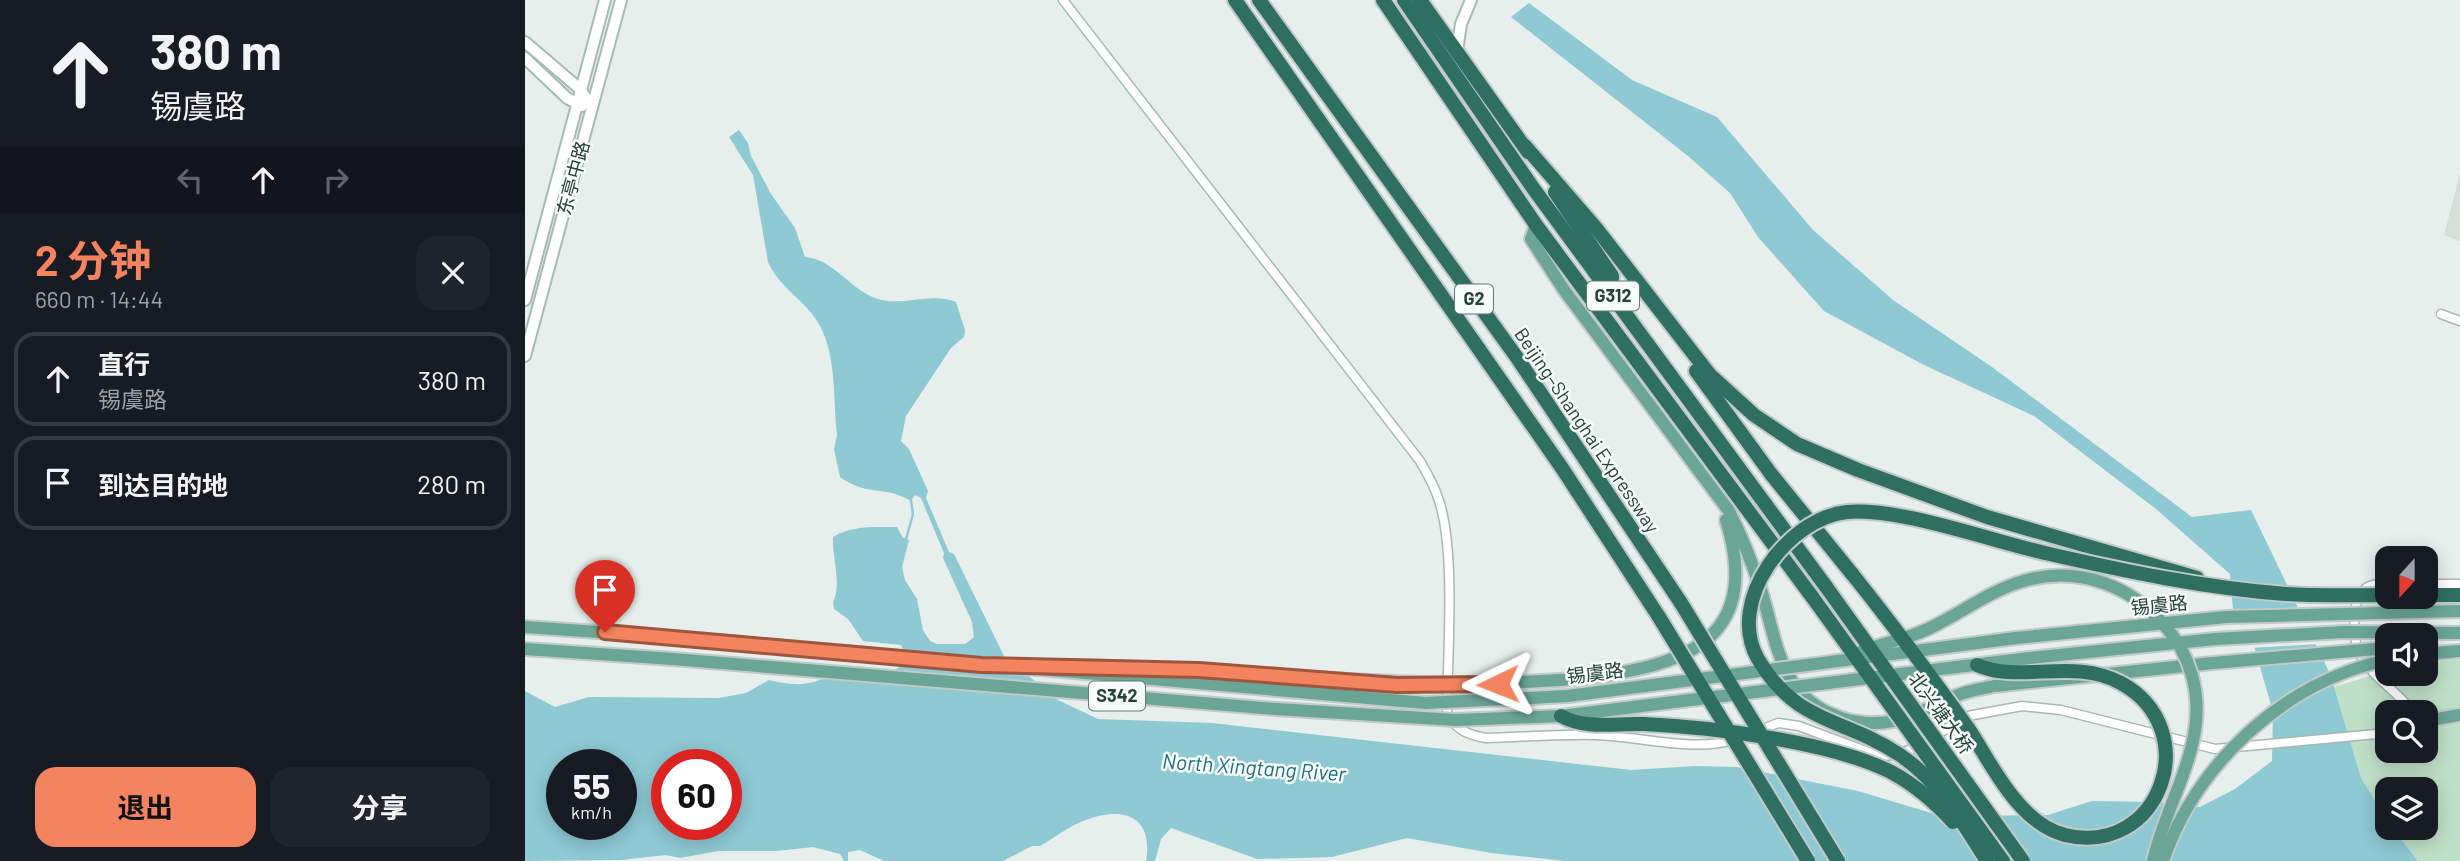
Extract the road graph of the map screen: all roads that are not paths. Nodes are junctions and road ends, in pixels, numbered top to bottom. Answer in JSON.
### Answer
{"nodes":[{"id":1,"x":605,"y":0,"type":"edge"},
{"id":2,"x":621,"y":0,"type":"edge"},
{"id":3,"x":1063,"y":0,"type":"edge"},
{"id":4,"x":1235,"y":0,"type":"edge"},
{"id":5,"x":1259,"y":0,"type":"edge"},
{"id":6,"x":1383,"y":0,"type":"edge"},
{"id":7,"x":1404,"y":0,"type":"edge"},
{"id":8,"x":1420,"y":0,"type":"edge"},
{"id":9,"x":1471,"y":0,"type":"edge"},
{"id":10,"x":525,"y":42,"type":"edge"},
{"id":11,"x":1457,"y":51,"type":"junction"},
{"id":12,"x":525,"y":58,"type":"edge"},
{"id":13,"x":580,"y":89,"type":"junction"},
{"id":14,"x":576,"y":105,"type":"junction"},
{"id":15,"x":592,"y":107,"type":"junction"},
{"id":16,"x":1525,"y":146,"type":"junction"},
{"id":17,"x":1536,"y":225,"type":"junction"},
{"id":18,"x":1640,"y":286,"type":"junction"},
{"id":19,"x":1611,"y":293,"type":"junction"},
{"id":20,"x":525,"y":300,"type":"edge"},
{"id":21,"x":2441,"y":314,"type":"dead end"},
{"id":22,"x":2460,"y":321,"type":"edge"},
{"id":23,"x":525,"y":356,"type":"edge"},
{"id":24,"x":1721,"y":503,"type":"junction"},
{"id":25,"x":2375,"y":584,"type":"edge"},
{"id":26,"x":2438,"y":584,"type":"edge"},
{"id":27,"x":2460,"y":584,"type":"edge"},
{"id":28,"x":2226,"y":587,"type":"junction"},
{"id":29,"x":2375,"y":595,"type":"edge"},
{"id":30,"x":2438,"y":595,"type":"edge"},
{"id":31,"x":2460,"y":595,"type":"edge"},
{"id":32,"x":2460,"y":611,"type":"edge"},
{"id":33,"x":525,"y":627,"type":"edge"},
{"id":34,"x":2460,"y":633,"type":"edge"},
{"id":35,"x":2438,"y":648,"type":"edge"},
{"id":36,"x":525,"y":649,"type":"edge"},
{"id":37,"x":2375,"y":649,"type":"edge"},
{"id":38,"x":2460,"y":649,"type":"edge"},
{"id":39,"x":2438,"y":652,"type":"edge"},
{"id":40,"x":1832,"y":661,"type":"junction"},
{"id":41,"x":2375,"y":664,"type":"edge"},
{"id":42,"x":982,"y":665,"type":"junction"},
{"id":43,"x":1977,"y":665,"type":"junction"},
{"id":44,"x":2402,"y":700,"type":"edge"},
{"id":45,"x":2460,"y":715,"type":"edge"},
{"id":46,"x":1561,"y":716,"type":"junction"},
{"id":47,"x":2438,"y":719,"type":"edge"},
{"id":48,"x":2375,"y":735,"type":"edge"},
{"id":49,"x":1808,"y":861,"type":"edge"},
{"id":50,"x":1838,"y":861,"type":"edge"},
{"id":51,"x":1987,"y":861,"type":"edge"},
{"id":52,"x":2003,"y":861,"type":"edge"},
{"id":53,"x":2023,"y":861,"type":"edge"},
{"id":54,"x":2153,"y":861,"type":"edge"},
{"id":55,"x":2163,"y":861,"type":"edge"}],
"edges":[{"from":1,"to":13,"type":"main road","name":"东亭中路"},
{"from":2,"to":15,"type":"main road","name":"东亭中路"},
{"from":3,"to":48,"type":"street"},
{"from":4,"to":49,"type":"highway","number":"G2","bridge":true},
{"from":5,"to":50,"type":"highway","name":"Beijing–Shanghai Expressway","number":"G2","bridge":true},
{"from":6,"to":17,"type":"highway","number":"G312"},
{"from":7,"to":19,"type":"highway","number":"G312"},
{"from":8,"to":11,"type":"highway"},
{"from":9,"to":11,"type":"main road"},
{"from":10,"to":13,"type":"main road"},
{"from":11,"to":16,"type":"highway"},
{"from":12,"to":14,"type":"main road"},
{"from":13,"to":14,"type":"main road","name":"东亭中路"},
{"from":13,"to":15,"type":"main road"},
{"from":14,"to":15,"type":"main road"},
{"from":14,"to":20,"type":"main road","name":"东亭中路"},
{"from":15,"to":23,"type":"main road","name":"东亭中路"},
{"from":16,"to":18,"type":"highway"},
{"from":16,"to":19,"type":"highway"},
{"from":17,"to":24,"type":"main road"},
{"from":17,"to":52,"type":"highway","name":"北兴塘大桥","number":"G312","bridge":true},
{"from":18,"to":28,"type":"highway"},
{"from":18,"to":43,"type":"highway","bridge":true},
{"from":19,"to":53,"type":"highway","name":"北兴塘大桥","number":"G312","bridge":true},
{"from":21,"to":22,"type":"street"},
{"from":24,"to":37,"type":"main road","bridge":true},
{"from":24,"to":42,"type":"main road","bridge":true},
{"from":25,"to":44,"type":"street"},
{"from":26,"to":27,"type":"street"},
{"from":28,"to":29,"type":"highway","bridge":true},
{"from":28,"to":51,"type":"highway","bridge":true},
{"from":30,"to":31,"type":"highway"},
{"from":32,"to":40,"type":"main road","name":"锡虞路","bridge":true},
{"from":33,"to":42,"type":"main road","name":"锡虞路","number":"S342","bridge":true},
{"from":34,"to":43,"type":"main road","name":"锡虞路","bridge":true},
{"from":35,"to":38,"type":"main road"},
{"from":36,"to":46,"type":"main road","name":"锡虞路","number":"S342","bridge":true},
{"from":38,"to":39,"type":"main road"},
{"from":40,"to":42,"type":"main road","name":"锡虞路","number":"S342","bridge":true},
{"from":40,"to":54,"type":"main road","bridge":true},
{"from":41,"to":55,"type":"main road","bridge":true},
{"from":43,"to":46,"type":"main road","name":"锡虞路","bridge":true},
{"from":45,"to":47,"type":"main road"},
{"from":46,"to":51,"type":"highway","bridge":true}]}
